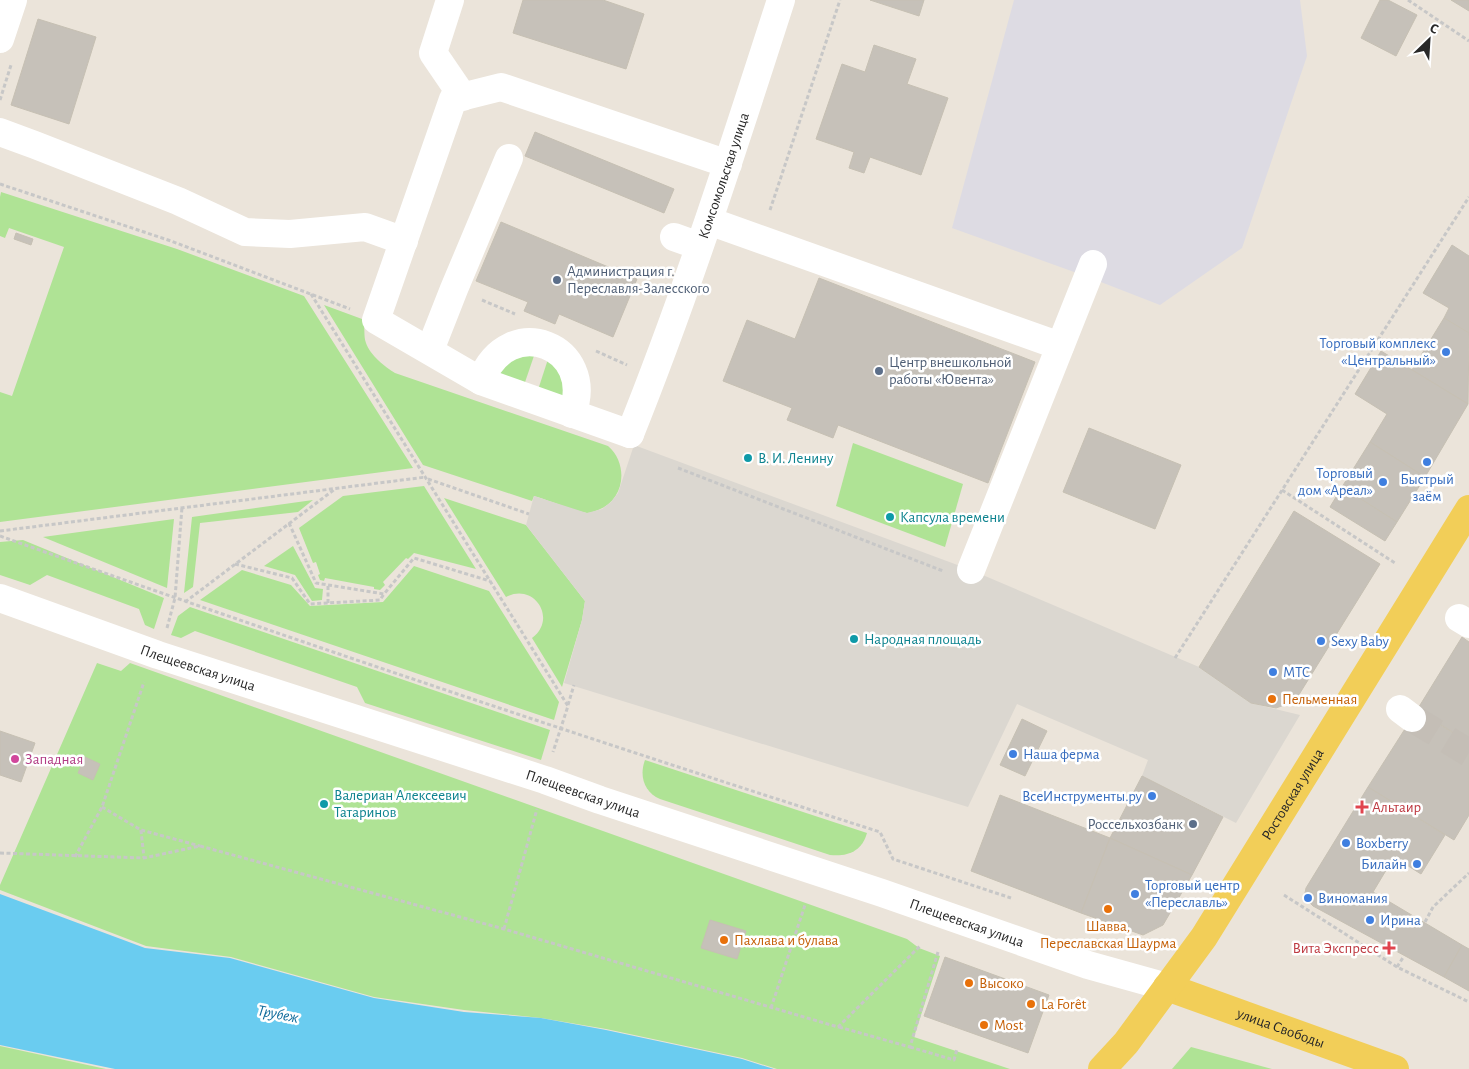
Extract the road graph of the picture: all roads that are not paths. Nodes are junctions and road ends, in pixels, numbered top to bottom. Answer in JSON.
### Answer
{"nodes":[{"id":1,"x":13,"y":0,"type":"edge"},
{"id":2,"x":450,"y":0,"type":"edge"},
{"id":3,"x":781,"y":0,"type":"edge"},
{"id":4,"x":0,"y":39,"type":"edge"},
{"id":5,"x":463,"y":97,"type":"junction"},
{"id":6,"x":0,"y":132,"type":"edge"},
{"id":7,"x":509,"y":158,"type":"dead end"},
{"id":8,"x":728,"y":164,"type":"junction"},
{"id":9,"x":709,"y":221,"type":"junction"},
{"id":10,"x":674,"y":237,"type":"dead end"},
{"id":11,"x":404,"y":241,"type":"junction"},
{"id":12,"x":699,"y":246,"type":"junction"},
{"id":13,"x":1093,"y":264,"type":"dead end"},
{"id":14,"x":1060,"y":346,"type":"junction"},
{"id":15,"x":430,"y":350,"type":"junction"},
{"id":16,"x":481,"y":381,"type":"junction"},
{"id":17,"x":572,"y":414,"type":"junction"},
{"id":18,"x":1469,"y":509,"type":"edge"},
{"id":19,"x":959,"y":571,"type":"road end"},
{"id":20,"x":0,"y":598,"type":"edge"},
{"id":21,"x":1167,"y":987,"type":"junction"},
{"id":22,"x":1102,"y":1069,"type":"edge"},
{"id":23,"x":1395,"y":1069,"type":"edge"}],
"edges":[{"from":1,"to":4,"type":"street"},
{"from":2,"to":5,"type":"street"},
{"from":3,"to":8,"type":"street","name":"Комсомольская улица"},
{"from":5,"to":8,"type":"street"},
{"from":5,"to":11,"type":"street"},
{"from":6,"to":11,"type":"street"},
{"from":7,"to":15,"type":"street"},
{"from":8,"to":9,"type":"street","name":"Комсомольская улица"},
{"from":9,"to":12,"type":"street","name":"Комсомольская улица"},
{"from":9,"to":14,"type":"street"},
{"from":10,"to":12,"type":"street"},
{"from":11,"to":15,"type":"street"},
{"from":12,"to":17,"type":"street","name":"Комсомольская улица"},
{"from":13,"to":14,"type":"street"},
{"from":14,"to":19,"type":"street"},
{"from":15,"to":16,"type":"street"},
{"from":16,"to":17,"type":"street"},
{"from":16,"to":17,"type":"street"},
{"from":18,"to":21,"type":"main road","name":"Ростовская улица"},
{"from":20,"to":21,"type":"street","name":"Плещеевская улица"},
{"from":21,"to":22,"type":"main road","name":"Ростовская улица"},
{"from":21,"to":23,"type":"main road","name":"улица Свободы"}]}
